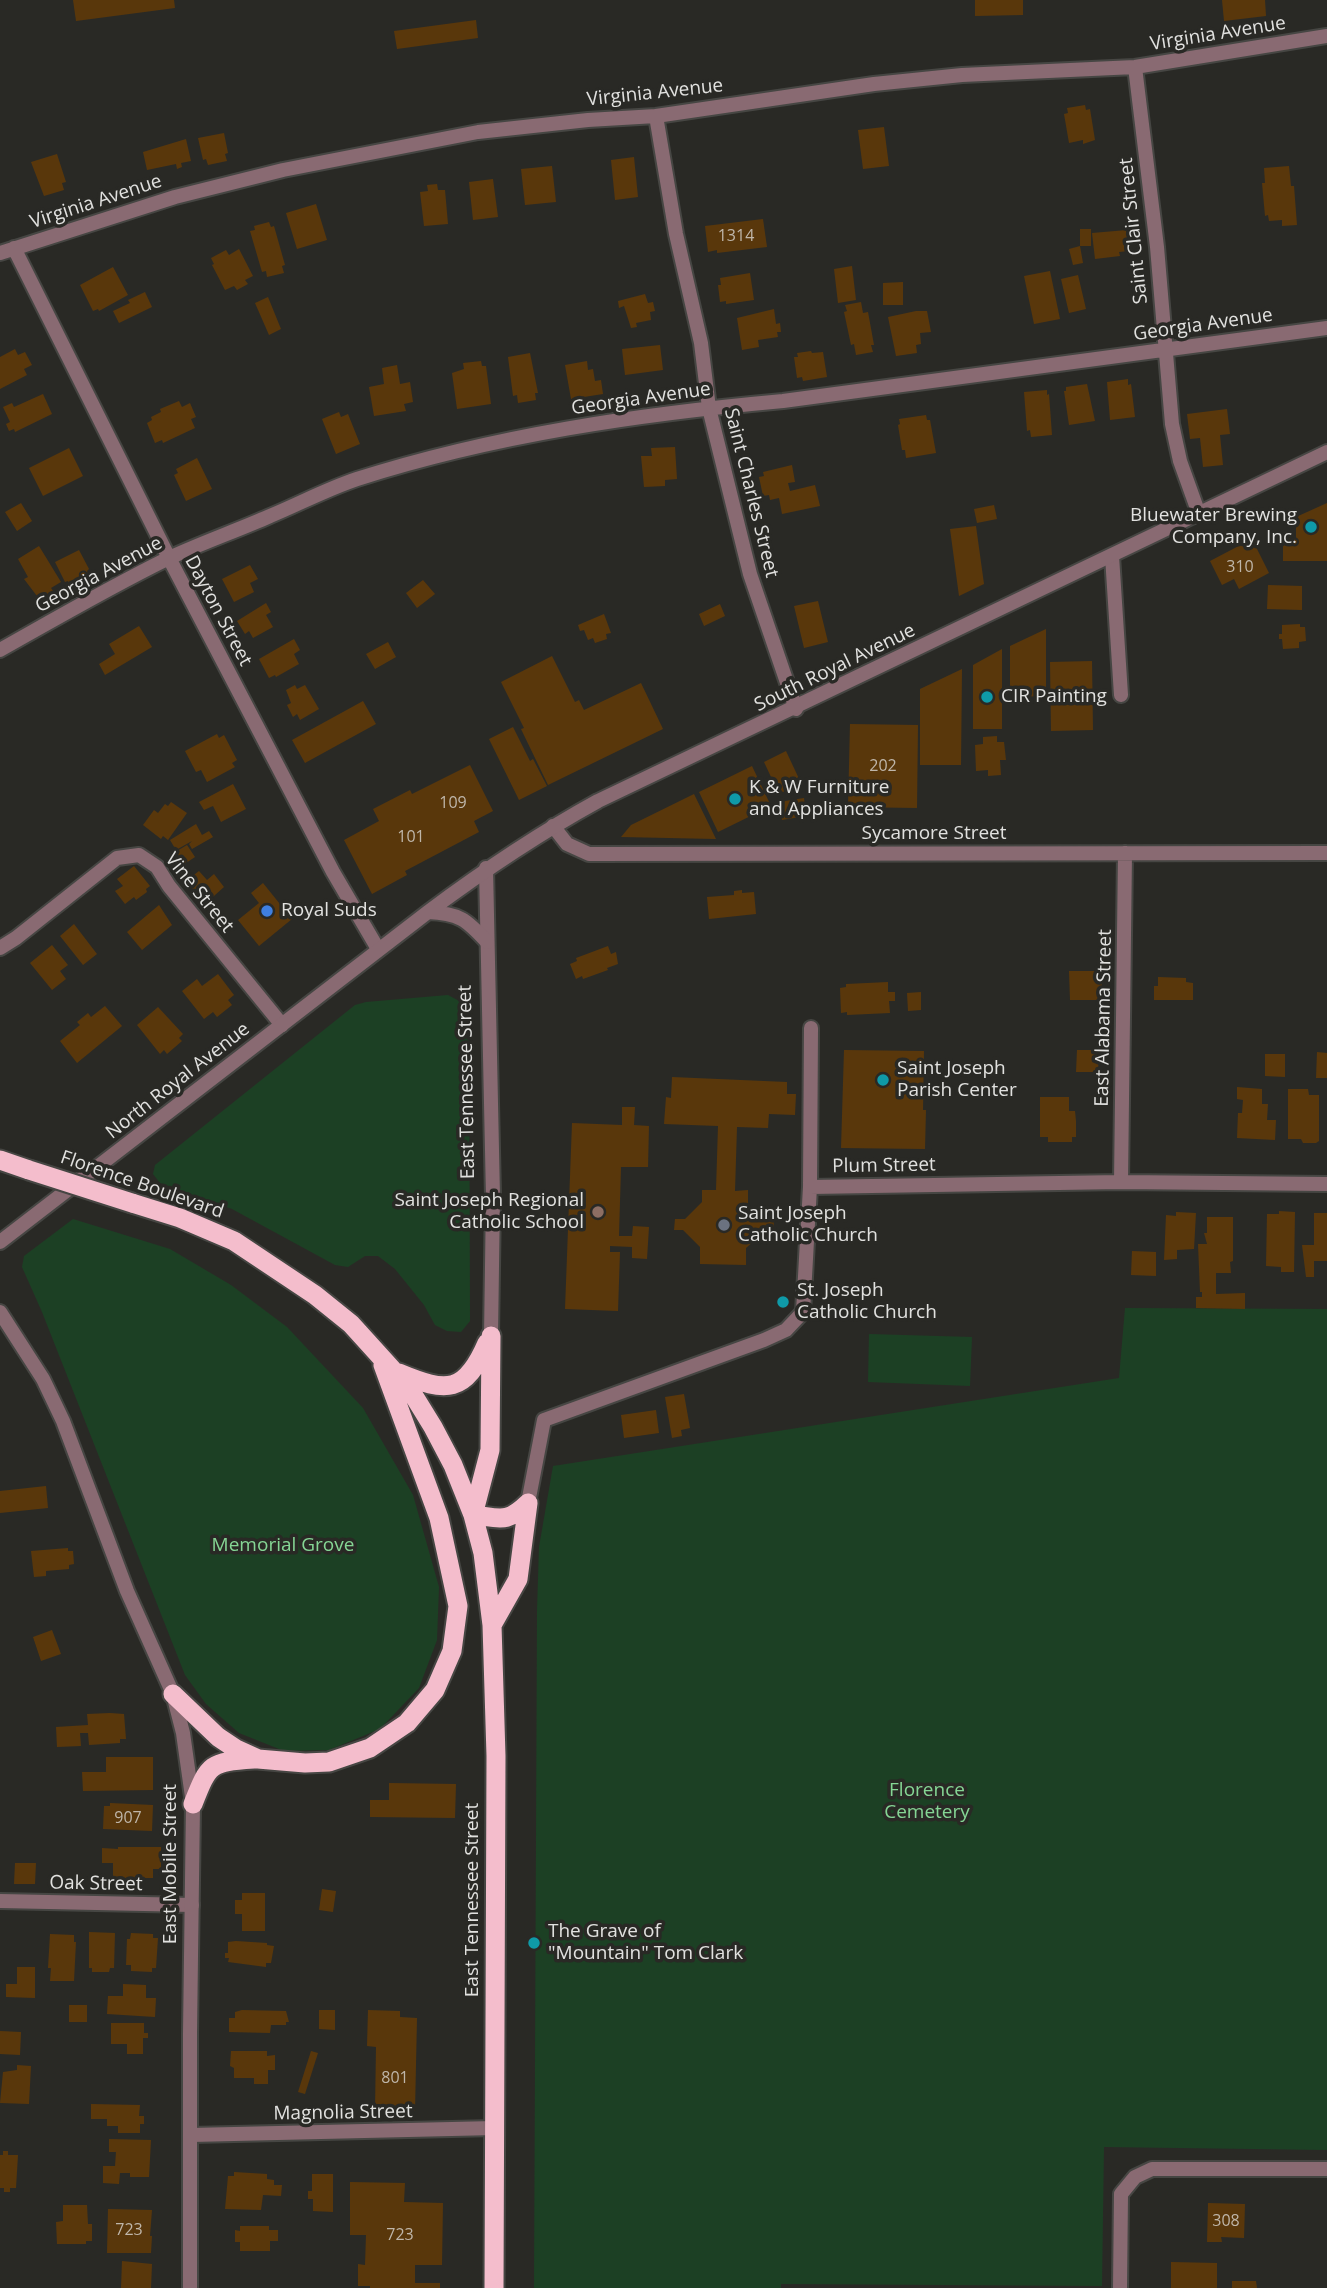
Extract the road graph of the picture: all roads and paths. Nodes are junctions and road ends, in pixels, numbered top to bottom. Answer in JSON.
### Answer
{"nodes":[{"id":1,"x":1327,"y":36,"type":"edge"},
{"id":2,"x":1135,"y":67,"type":"junction"},
{"id":3,"x":656,"y":116,"type":"junction"},
{"id":4,"x":14,"y":248,"type":"junction"},
{"id":5,"x":0,"y":253,"type":"edge"},
{"id":6,"x":1327,"y":328,"type":"edge"},
{"id":7,"x":1165,"y":350,"type":"junction"},
{"id":8,"x":709,"y":408,"type":"junction"},
{"id":9,"x":1327,"y":452,"type":"edge"},
{"id":10,"x":1199,"y":514,"type":"junction"},
{"id":11,"x":1112,"y":556,"type":"junction"},
{"id":12,"x":169,"y":558,"type":"junction"},
{"id":13,"x":0,"y":650,"type":"edge"},
{"id":14,"x":1121,"y":695,"type":"dead end"},
{"id":15,"x":796,"y":709,"type":"junction"},
{"id":16,"x":553,"y":826,"type":"junction"},
{"id":17,"x":1125,"y":853,"type":"junction"},
{"id":18,"x":1327,"y":853,"type":"edge"},
{"id":19,"x":486,"y":869,"type":"junction"},
{"id":20,"x":428,"y":912,"type":"junction"},
{"id":21,"x":487,"y":942,"type":"junction"},
{"id":22,"x":0,"y":948,"type":"edge"},
{"id":23,"x":378,"y":949,"type":"junction"},
{"id":24,"x":282,"y":1025,"type":"junction"},
{"id":25,"x":811,"y":1028,"type":"dead end"},
{"id":26,"x":0,"y":1160,"type":"edge"},
{"id":27,"x":1121,"y":1182,"type":"junction"},
{"id":28,"x":1327,"y":1184,"type":"edge"},
{"id":29,"x":810,"y":1187,"type":"junction"},
{"id":30,"x":0,"y":1242,"type":"edge"},
{"id":31,"x":0,"y":1312,"type":"edge"},
{"id":32,"x":491,"y":1336,"type":"junction"},
{"id":33,"x":379,"y":1355,"type":"junction"},
{"id":34,"x":395,"y":1372,"type":"junction"},
{"id":35,"x":528,"y":1503,"type":"junction"},
{"id":36,"x":473,"y":1515,"type":"junction"},
{"id":37,"x":492,"y":1625,"type":"junction"},
{"id":38,"x":173,"y":1694,"type":"junction"},
{"id":39,"x":258,"y":1759,"type":"junction"},
{"id":40,"x":193,"y":1804,"type":"junction"},
{"id":41,"x":0,"y":1901,"type":"edge"},
{"id":42,"x":192,"y":1905,"type":"junction"},
{"id":43,"x":495,"y":2128,"type":"junction"},
{"id":44,"x":191,"y":2135,"type":"junction"},
{"id":45,"x":1327,"y":2169,"type":"edge"},
{"id":46,"x":190,"y":2288,"type":"edge"},
{"id":47,"x":494,"y":2288,"type":"edge"},
{"id":48,"x":1120,"y":2288,"type":"edge"}],
"edges":[{"from":1,"to":2,"type":"street","name":"Virginia Avenue"},
{"from":2,"to":3,"type":"street","name":"Virginia Avenue"},
{"from":2,"to":7,"type":"street","name":"Saint Clair Street"},
{"from":3,"to":4,"type":"street","name":"Virginia Avenue"},
{"from":3,"to":8,"type":"street","name":"Saint Charles Street"},
{"from":4,"to":5,"type":"street","name":"Virginia Avenue"},
{"from":4,"to":12,"type":"street","name":"Dayton Street"},
{"from":6,"to":7,"type":"street","name":"Georgia Avenue"},
{"from":7,"to":8,"type":"street","name":"Georgia Avenue"},
{"from":7,"to":10,"type":"street","name":"Saint Clair Street"},
{"from":8,"to":12,"type":"street","name":"Georgia Avenue"},
{"from":8,"to":15,"type":"street","name":"Saint Charles Street"},
{"from":9,"to":10,"type":"street","name":"South Royal Avenue"},
{"from":10,"to":11,"type":"street","name":"South Royal Avenue"},
{"from":11,"to":14,"type":"street"},
{"from":11,"to":15,"type":"street","name":"South Royal Avenue"},
{"from":12,"to":13,"type":"street","name":"Georgia Avenue"},
{"from":12,"to":23,"type":"street","name":"Dayton Street"},
{"from":15,"to":16,"type":"street","name":"South Royal Avenue"},
{"from":16,"to":17,"type":"street","name":"Sycamore Street"},
{"from":16,"to":19,"type":"street","name":"South Royal Avenue"},
{"from":17,"to":18,"type":"street","name":"Sycamore Street"},
{"from":17,"to":27,"type":"street","name":"East Alabama Street"},
{"from":19,"to":20,"type":"street","name":"South Royal Avenue"},
{"from":19,"to":21,"type":"street","name":"East Tennessee Street"},
{"from":20,"to":21,"type":"street"},
{"from":20,"to":23,"type":"street","name":"South Royal Avenue"},
{"from":21,"to":32,"type":"street","name":"East Tennessee Street"},
{"from":22,"to":24,"type":"street","name":"Vine Street"},
{"from":23,"to":24,"type":"street","name":"North Royal Avenue"},
{"from":24,"to":30,"type":"street","name":"North Royal Avenue"},
{"from":25,"to":29,"type":"street"},
{"from":26,"to":33,"type":"highway","name":"Florence Boulevard","bridge":true},
{"from":27,"to":28,"type":"street","name":"Plum Street"},
{"from":27,"to":29,"type":"street","name":"Plum Street"},
{"from":29,"to":35,"type":"street","name":"Plum Street"},
{"from":31,"to":38,"type":"street","name":"East Mobile Street"},
{"from":32,"to":34,"type":"highway"},
{"from":32,"to":36,"type":"highway"},
{"from":33,"to":34,"type":"highway","name":"Florence Boulevard"},
{"from":33,"to":39,"type":"highway"},
{"from":34,"to":36,"type":"highway","name":"Florence Boulevard"},
{"from":35,"to":36,"type":"highway"},
{"from":35,"to":37,"type":"highway"},
{"from":36,"to":37,"type":"highway","name":"East Tennessee Street"},
{"from":37,"to":43,"type":"highway","name":"East Tennessee Street"},
{"from":38,"to":39,"type":"highway"},
{"from":38,"to":40,"type":"street","name":"East Mobile Street"},
{"from":39,"to":40,"type":"highway"},
{"from":40,"to":42,"type":"street","name":"East Mobile Street"},
{"from":41,"to":42,"type":"street","name":"Oak Street"},
{"from":42,"to":44,"type":"street","name":"East Mobile Street"},
{"from":43,"to":44,"type":"street","name":"Magnolia Street"},
{"from":43,"to":47,"type":"highway","name":"East Tennessee Street"},
{"from":44,"to":46,"type":"street","name":"East Mobile Street"},
{"from":45,"to":48,"type":"street"}]}
